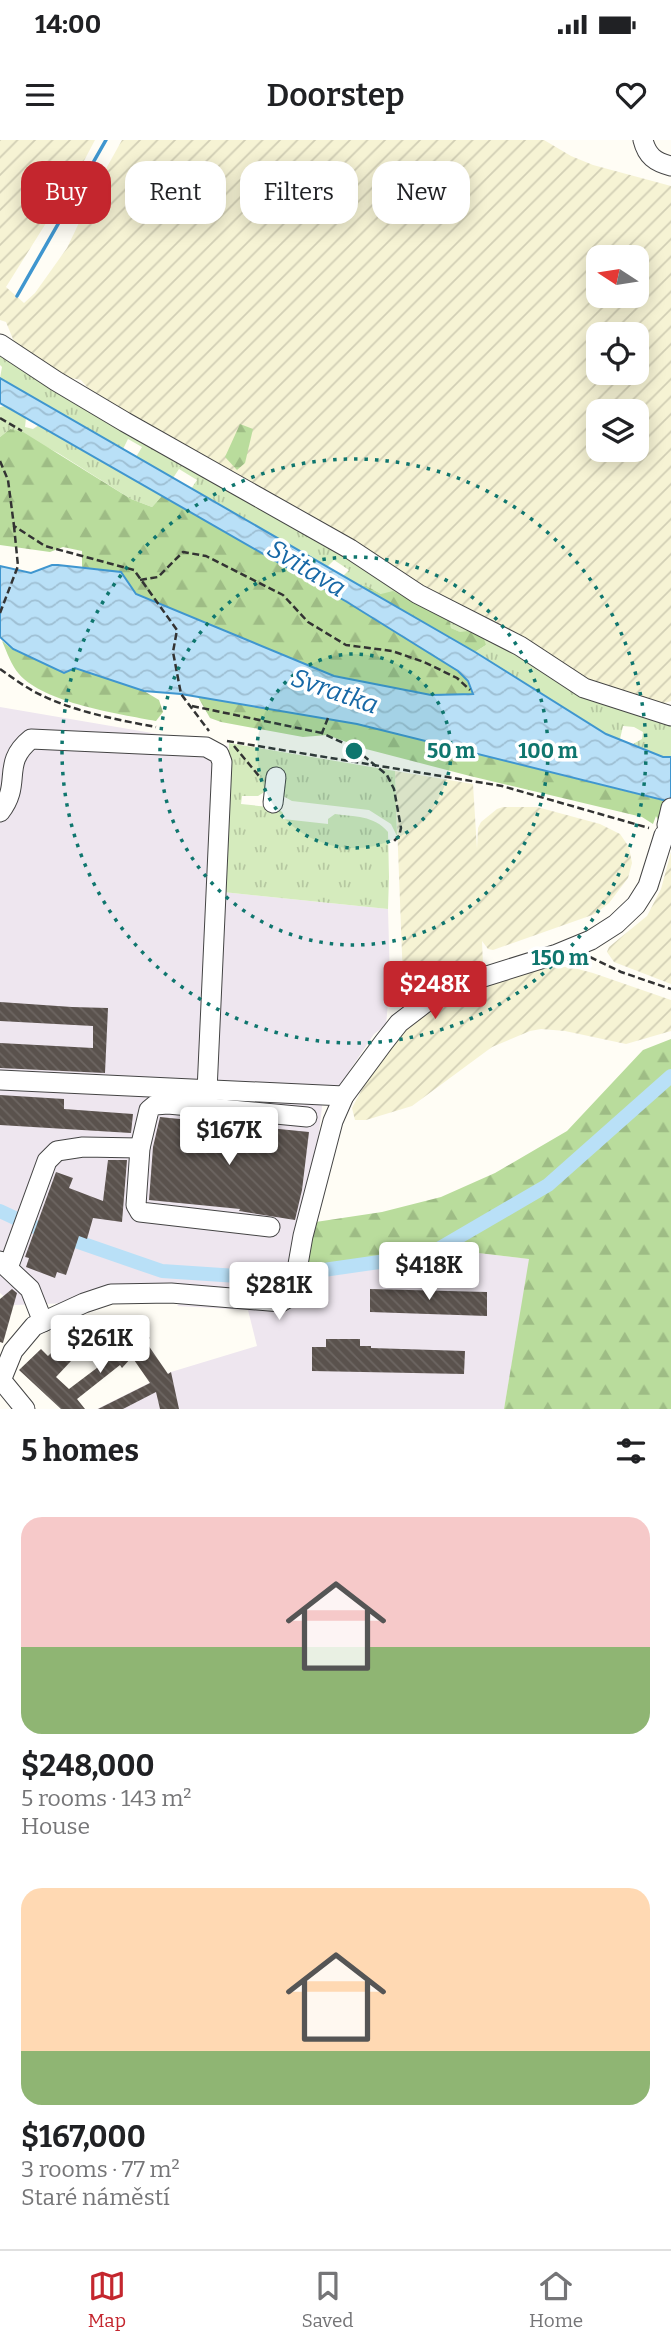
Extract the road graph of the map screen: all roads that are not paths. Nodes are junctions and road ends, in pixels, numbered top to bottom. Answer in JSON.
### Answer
{"nodes":[{"id":1,"x":643,"y":140,"type":"edge"},
{"id":2,"x":671,"y":166,"type":"edge"},
{"id":3,"x":0,"y":344,"type":"edge"},
{"id":4,"x":671,"y":716,"type":"edge"},
{"id":5,"x":0,"y":812,"type":"edge"},
{"id":6,"x":667,"y":822,"type":"edge"},
{"id":7,"x":0,"y":1080,"type":"edge"},
{"id":8,"x":207,"y":1091,"type":"junction"},
{"id":9,"x":344,"y":1096,"type":"junction"},
{"id":10,"x":306,"y":1116,"type":"dead end"},
{"id":11,"x":140,"y":1147,"type":"junction"},
{"id":12,"x":270,"y":1227,"type":"dead end"},
{"id":13,"x":4,"y":1265,"type":"edge"},
{"id":14,"x":43,"y":1322,"type":"junction"},
{"id":15,"x":1,"y":1382,"type":"edge"},
{"id":16,"x":25,"y":1409,"type":"edge"}],
"edges":[{"from":1,"to":2,"type":"street"},
{"from":3,"to":4,"type":"street"},
{"from":5,"to":8,"type":"street"},
{"from":6,"to":9,"type":"street"},
{"from":7,"to":8,"type":"street"},
{"from":8,"to":9,"type":"street"},
{"from":9,"to":14,"type":"street"},
{"from":10,"to":11,"type":"street"},
{"from":11,"to":12,"type":"street"},
{"from":11,"to":13,"type":"street"},
{"from":13,"to":14,"type":"street"},
{"from":14,"to":15,"type":"street"},
{"from":15,"to":16,"type":"street"}]}
